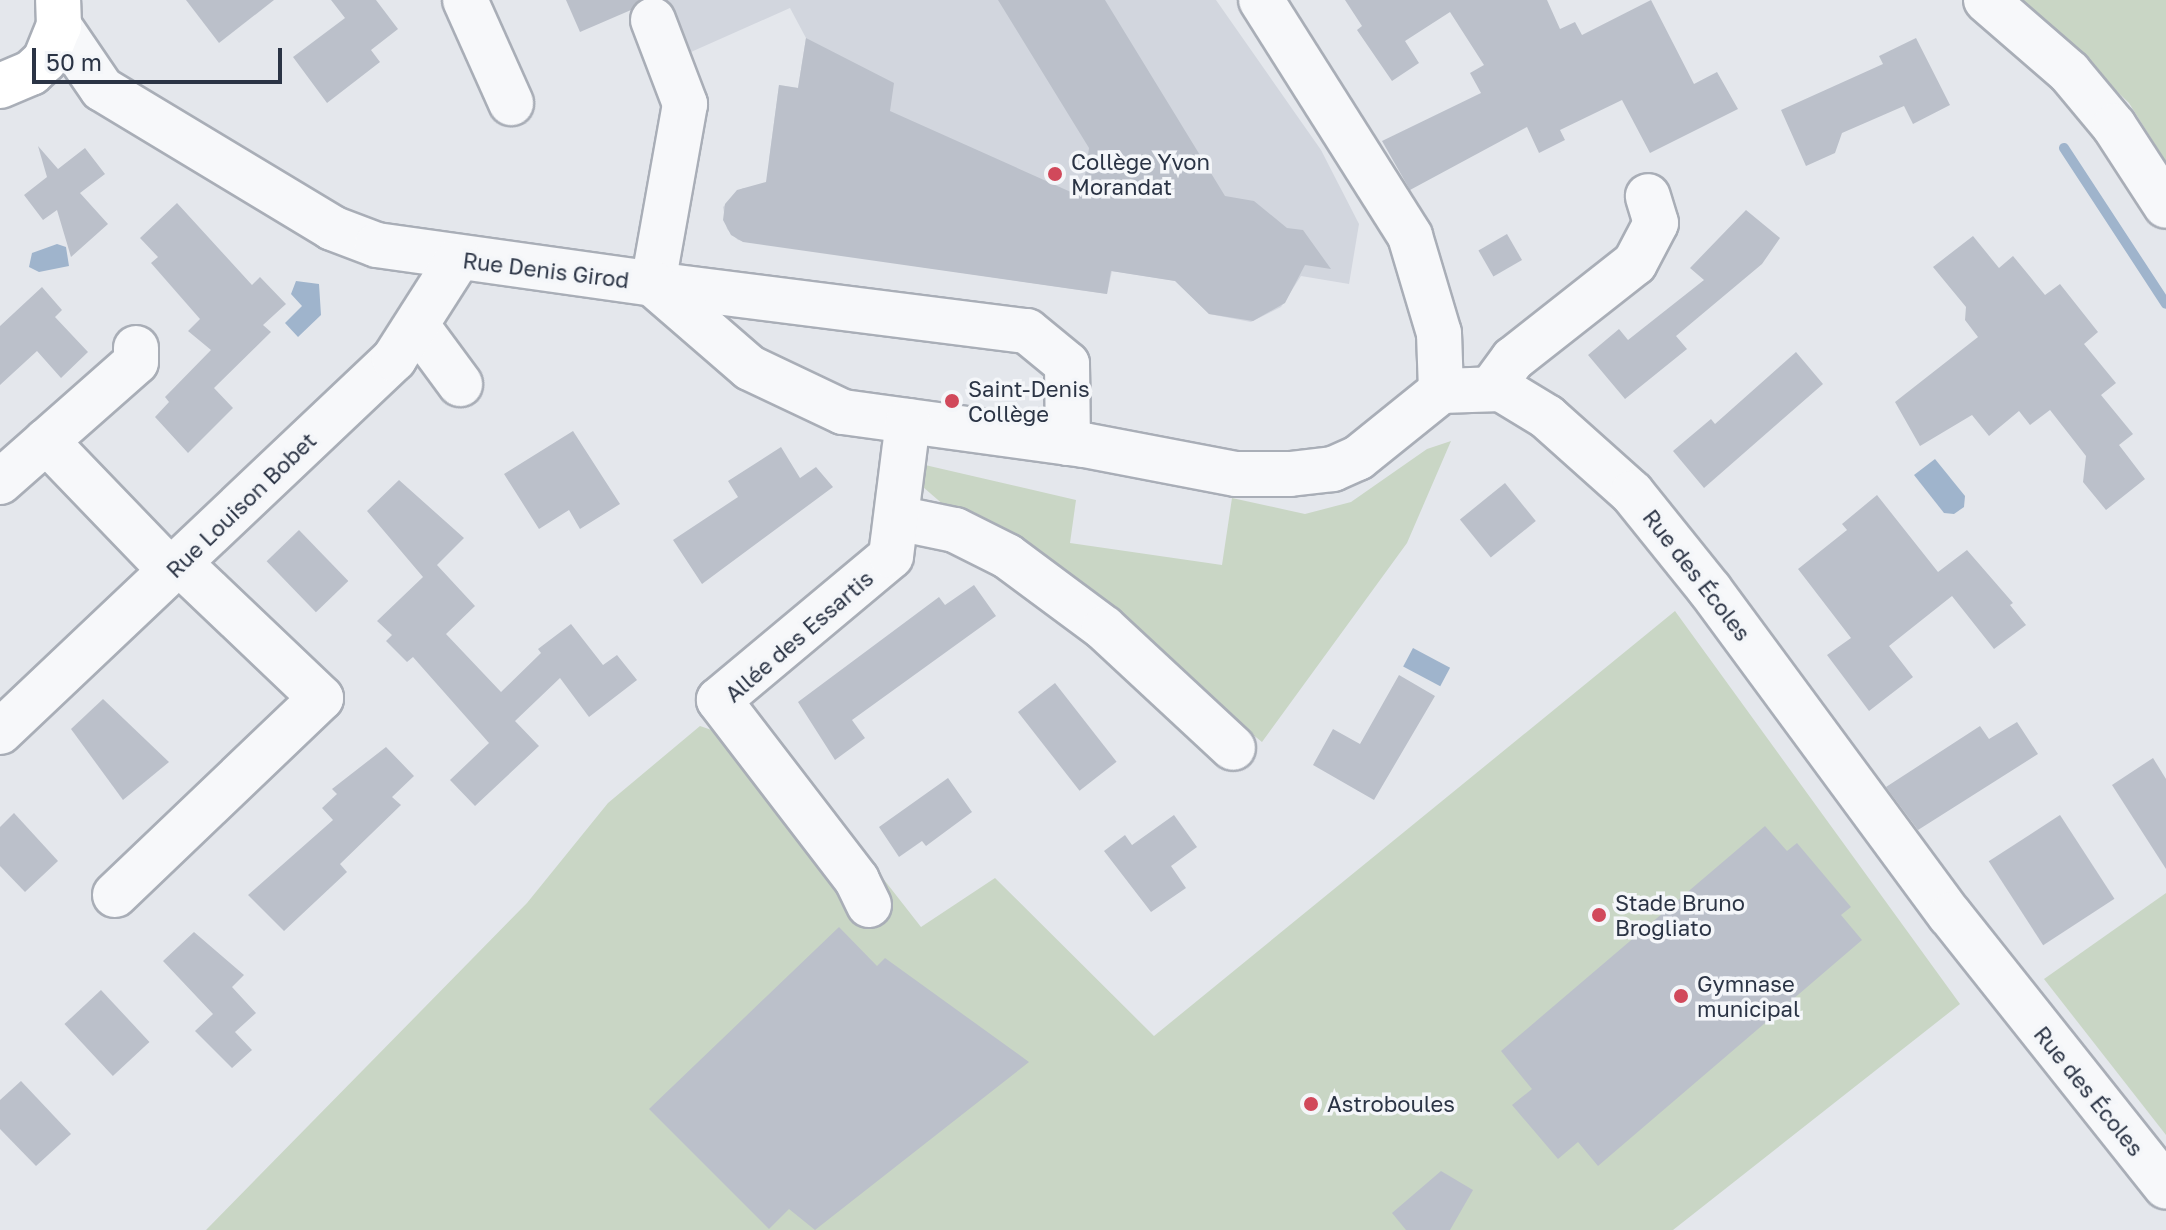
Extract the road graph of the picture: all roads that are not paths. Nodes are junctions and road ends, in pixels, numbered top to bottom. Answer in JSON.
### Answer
{"nodes":[{"id":1,"x":465,"y":0,"type":"edge"},
{"id":2,"x":1261,"y":0,"type":"edge"},
{"id":3,"x":1986,"y":0,"type":"edge"},
{"id":4,"x":59,"y":13,"type":"edge"},
{"id":5,"x":653,"y":20,"type":"dead end"},
{"id":6,"x":8,"y":84,"type":"edge"},
{"id":7,"x":102,"y":89,"type":"junction"},
{"id":8,"x":511,"y":103,"type":"dead end"},
{"id":9,"x":1648,"y":196,"type":"dead end"},
{"id":10,"x":2166,"y":206,"type":"edge"},
{"id":11,"x":458,"y":259,"type":"junction"},
{"id":12,"x":653,"y":284,"type":"junction"},
{"id":13,"x":418,"y":327,"type":"junction"},
{"id":14,"x":136,"y":348,"type":"dead end"},
{"id":15,"x":460,"y":384,"type":"dead end"},
{"id":16,"x":1491,"y":389,"type":"junction"},
{"id":17,"x":1441,"y":391,"type":"junction"},
{"id":18,"x":908,"y":421,"type":"junction"},
{"id":19,"x":46,"y":441,"type":"junction"},
{"id":20,"x":1068,"y":443,"type":"junction"},
{"id":21,"x":0,"y":482,"type":"edge"},
{"id":22,"x":897,"y":518,"type":"junction"},
{"id":23,"x":175,"y":567,"type":"junction"},
{"id":24,"x":0,"y":732,"type":"edge"},
{"id":25,"x":1233,"y":748,"type":"dead end"},
{"id":26,"x":115,"y":895,"type":"dead end"},
{"id":27,"x":869,"y":905,"type":"dead end"},
{"id":28,"x":2166,"y":1187,"type":"edge"}],
"edges":[{"from":1,"to":8,"type":"street"},
{"from":2,"to":17,"type":"street"},
{"from":3,"to":10,"type":"street"},
{"from":4,"to":6,"type":"main road"},
{"from":4,"to":7,"type":"street","name":"Rue Denis Girod"},
{"from":5,"to":12,"type":"street"},
{"from":6,"to":7,"type":"street","name":"Rue Denis Girod"},
{"from":7,"to":11,"type":"street","name":"Rue Denis Girod"},
{"from":9,"to":16,"type":"street"},
{"from":11,"to":12,"type":"street","name":"Rue Denis Girod"},
{"from":11,"to":13,"type":"street","name":"Rue Louison Bobet"},
{"from":12,"to":18,"type":"street","name":"Rue Denis Girod"},
{"from":12,"to":20,"type":"street"},
{"from":13,"to":15,"type":"street"},
{"from":13,"to":23,"type":"street","name":"Rue Louison Bobet"},
{"from":14,"to":19,"type":"street"},
{"from":16,"to":17,"type":"street","name":"Rue des Écoles"},
{"from":16,"to":28,"type":"street","name":"Rue des Écoles"},
{"from":17,"to":20,"type":"street","name":"Rue Denis Girod"},
{"from":18,"to":20,"type":"street","name":"Rue Denis Girod"},
{"from":18,"to":22,"type":"street"},
{"from":19,"to":21,"type":"street"},
{"from":19,"to":23,"type":"street"},
{"from":22,"to":25,"type":"street"},
{"from":22,"to":27,"type":"street","name":"Allée des Essartis"},
{"from":23,"to":24,"type":"street","name":"Rue Louison Bobet"},
{"from":23,"to":26,"type":"street"}]}
